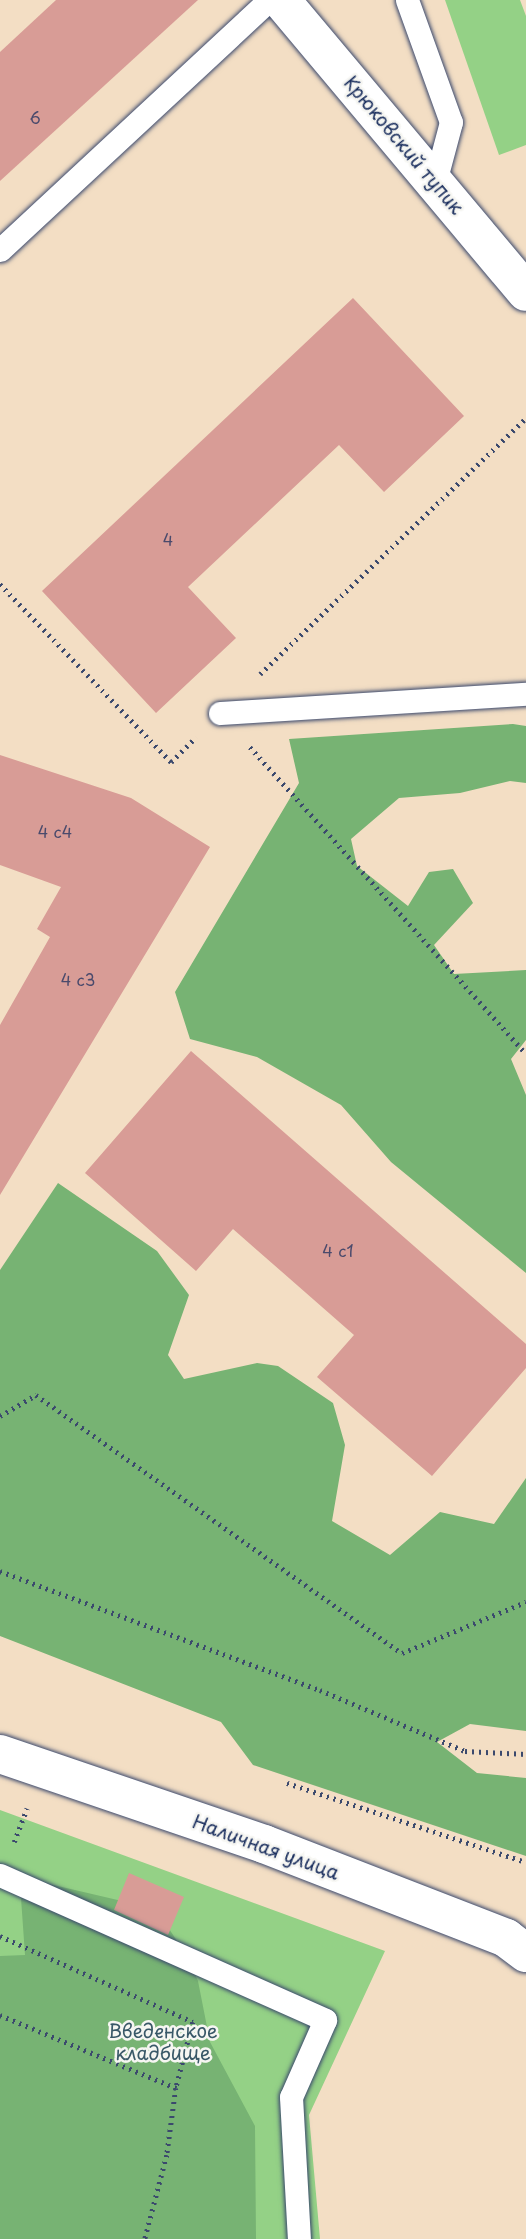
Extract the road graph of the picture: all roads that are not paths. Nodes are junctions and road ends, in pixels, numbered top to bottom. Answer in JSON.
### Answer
{"nodes":[{"id":1,"x":270,"y":0,"type":"edge"},
{"id":2,"x":281,"y":0,"type":"edge"},
{"id":3,"x":407,"y":0,"type":"edge"},
{"id":4,"x":435,"y":182,"type":"junction"},
{"id":5,"x":0,"y":250,"type":"edge"},
{"id":6,"x":526,"y":292,"type":"edge"},
{"id":7,"x":526,"y":694,"type":"edge"},
{"id":8,"x":220,"y":713,"type":"road end"},
{"id":9,"x":0,"y":1754,"type":"edge"},
{"id":10,"x":0,"y":1875,"type":"edge"},
{"id":11,"x":526,"y":1953,"type":"edge"},
{"id":12,"x":299,"y":2239,"type":"edge"}],
"edges":[{"from":1,"to":5,"type":"lane"},
{"from":2,"to":4,"type":"street","name":"Крюковский тупик"},
{"from":3,"to":4,"type":"lane"},
{"from":4,"to":6,"type":"street","name":"Крюковский тупик"},
{"from":7,"to":8,"type":"lane"},
{"from":9,"to":11,"type":"street","name":"Наличная улица"},
{"from":10,"to":12,"type":"lane"}]}
